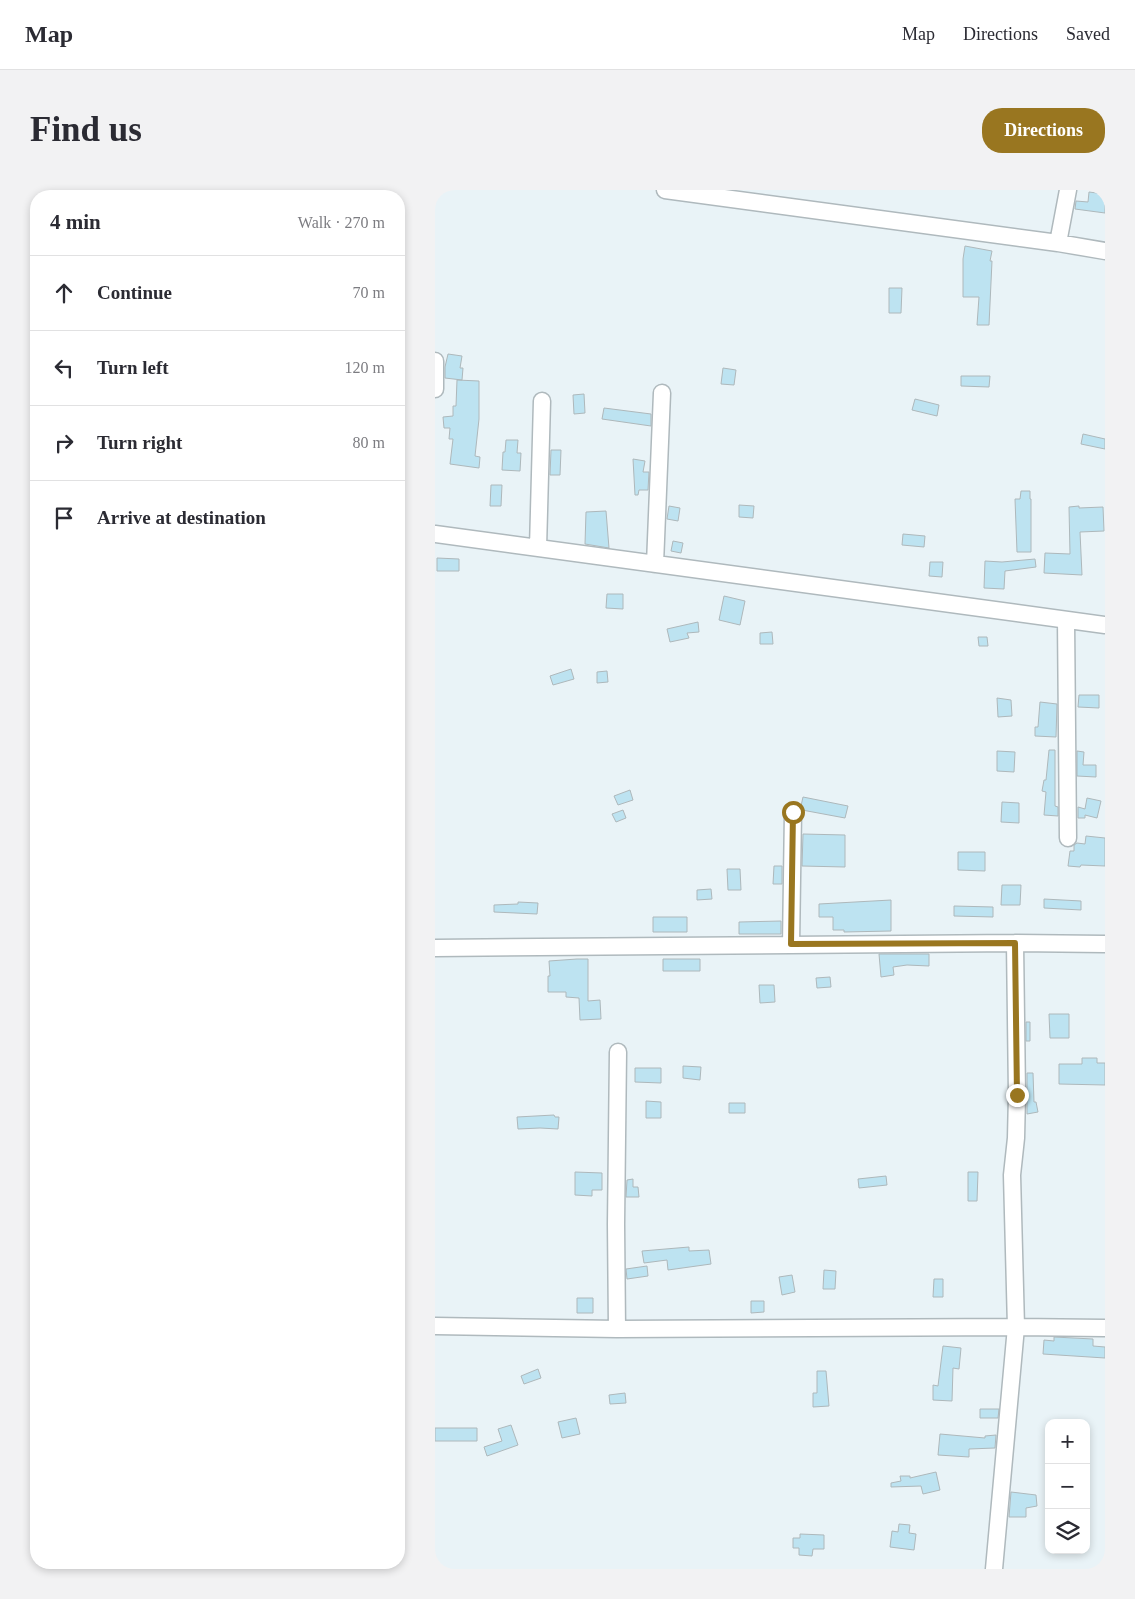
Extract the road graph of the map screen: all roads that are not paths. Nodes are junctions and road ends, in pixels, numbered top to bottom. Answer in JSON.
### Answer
{"nodes":[{"id":1,"x":665,"y":190,"type":"edge"},
{"id":2,"x":1068,"y":190,"type":"edge"},
{"id":3,"x":1058,"y":242,"type":"junction"},
{"id":4,"x":1105,"y":251,"type":"edge"},
{"id":5,"x":435,"y":361,"type":"edge"},
{"id":6,"x":435,"y":389,"type":"edge"},
{"id":7,"x":662,"y":393,"type":"dead end"},
{"id":8,"x":542,"y":401,"type":"dead end"},
{"id":9,"x":435,"y":534,"type":"edge"},
{"id":10,"x":538,"y":548,"type":"junction"},
{"id":11,"x":655,"y":564,"type":"junction"},
{"id":12,"x":1066,"y":620,"type":"junction"},
{"id":13,"x":1105,"y":625,"type":"edge"},
{"id":14,"x":793,"y":812,"type":"dead end"},
{"id":15,"x":1068,"y":838,"type":"dead end"},
{"id":16,"x":1015,"y":943,"type":"junction"},
{"id":17,"x":791,"y":944,"type":"junction"},
{"id":18,"x":1105,"y":944,"type":"edge"},
{"id":19,"x":435,"y":948,"type":"edge"},
{"id":20,"x":618,"y":1052,"type":"dead end"},
{"id":21,"x":435,"y":1326,"type":"edge"},
{"id":22,"x":1015,"y":1327,"type":"junction"},
{"id":23,"x":1105,"y":1328,"type":"edge"},
{"id":24,"x":617,"y":1329,"type":"junction"},
{"id":25,"x":993,"y":1569,"type":"edge"}],
"edges":[{"from":1,"to":3,"type":"street"},
{"from":2,"to":3,"type":"street"},
{"from":3,"to":4,"type":"street"},
{"from":5,"to":6,"type":"street"},
{"from":7,"to":11,"type":"street"},
{"from":8,"to":10,"type":"street"},
{"from":9,"to":10,"type":"street"},
{"from":10,"to":11,"type":"street"},
{"from":11,"to":12,"type":"street"},
{"from":12,"to":13,"type":"street"},
{"from":12,"to":15,"type":"street"},
{"from":14,"to":17,"type":"street"},
{"from":16,"to":17,"type":"street"},
{"from":16,"to":18,"type":"street"},
{"from":16,"to":22,"type":"street"},
{"from":17,"to":19,"type":"street"},
{"from":20,"to":24,"type":"street"},
{"from":21,"to":24,"type":"street"},
{"from":22,"to":23,"type":"street"},
{"from":22,"to":24,"type":"street"},
{"from":22,"to":25,"type":"street"}]}
